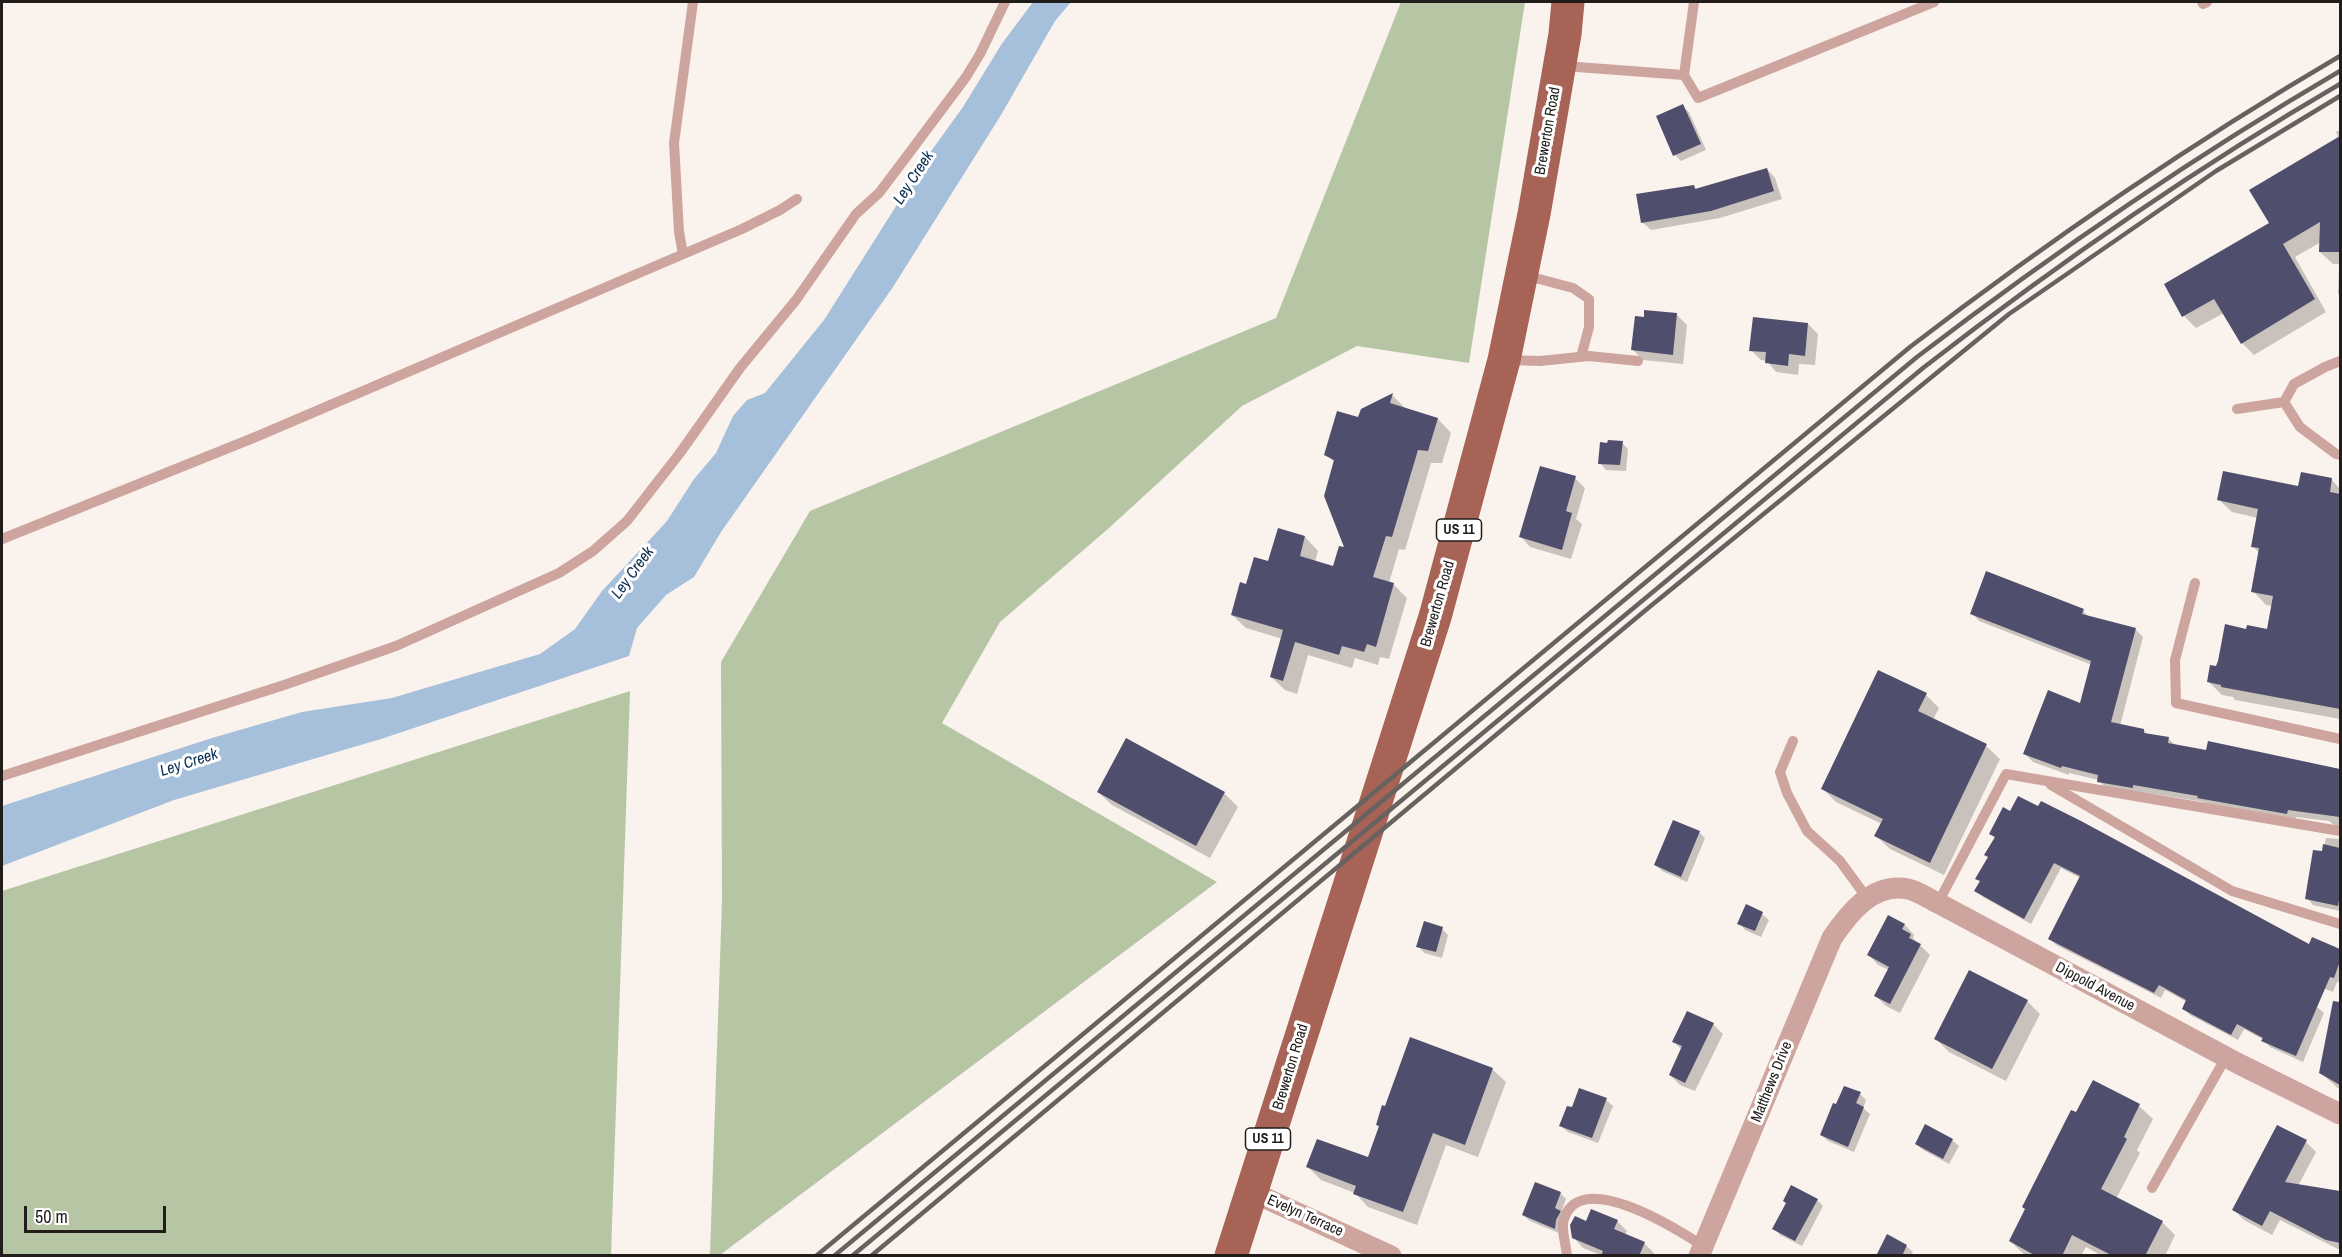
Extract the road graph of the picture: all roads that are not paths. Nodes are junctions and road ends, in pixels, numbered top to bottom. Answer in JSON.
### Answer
{"nodes":[{"id":1,"x":693,"y":2,"type":"edge"},
{"id":2,"x":1005,"y":2,"type":"edge"},
{"id":3,"x":1568,"y":2,"type":"edge"},
{"id":4,"x":1694,"y":2,"type":"edge"},
{"id":5,"x":1934,"y":2,"type":"edge"},
{"id":6,"x":2202,"y":2,"type":"edge"},
{"id":7,"x":2207,"y":2,"type":"edge"},
{"id":8,"x":1560,"y":65,"type":"junction"},
{"id":9,"x":1684,"y":75,"type":"junction"},
{"id":10,"x":797,"y":199,"type":"dead end"},
{"id":11,"x":683,"y":254,"type":"junction"},
{"id":12,"x":1521,"y":274,"type":"junction"},
{"id":13,"x":1581,"y":357,"type":"junction"},
{"id":14,"x":1504,"y":360,"type":"junction"},
{"id":15,"x":1638,"y":360,"type":"dead end"},
{"id":16,"x":2340,"y":361,"type":"edge"},
{"id":17,"x":2283,"y":402,"type":"junction"},
{"id":18,"x":2237,"y":409,"type":"dead end"},
{"id":19,"x":2340,"y":455,"type":"edge"},
{"id":20,"x":2,"y":539,"type":"edge"},
{"id":21,"x":2195,"y":583,"type":"dead end"},
{"id":22,"x":2340,"y":739,"type":"edge"},
{"id":23,"x":1793,"y":741,"type":"dead end"},
{"id":24,"x":2,"y":776,"type":"edge"},
{"id":25,"x":2043,"y":780,"type":"junction"},
{"id":26,"x":2340,"y":831,"type":"edge"},
{"id":27,"x":1867,"y":898,"type":"junction"},
{"id":28,"x":1938,"y":903,"type":"junction"},
{"id":29,"x":1850,"y":912,"type":"joint"},
{"id":30,"x":2340,"y":924,"type":"edge"},
{"id":31,"x":2226,"y":1057,"type":"junction"},
{"id":32,"x":2340,"y":1114,"type":"edge"},
{"id":33,"x":2152,"y":1188,"type":"dead end"},
{"id":34,"x":1252,"y":1192,"type":"junction"},
{"id":35,"x":1701,"y":1251,"type":"edge"},
{"id":36,"x":1231,"y":1256,"type":"edge"},
{"id":37,"x":1391,"y":1256,"type":"edge"},
{"id":38,"x":1567,"y":1256,"type":"edge"}],
"edges":[{"from":1,"to":11,"type":"lane"},
{"from":2,"to":24,"type":"lane"},
{"from":3,"to":8,"type":"main road","name":"Brewerton Road","number":"US 11"},
{"from":4,"to":9,"type":"lane"},
{"from":5,"to":9,"type":"lane"},
{"from":6,"to":7,"type":"lane"},
{"from":8,"to":9,"type":"lane"},
{"from":8,"to":12,"type":"main road","name":"Brewerton Road","number":"US 11"},
{"from":10,"to":11,"type":"lane"},
{"from":11,"to":20,"type":"lane"},
{"from":12,"to":13,"type":"lane"},
{"from":12,"to":14,"type":"main road","name":"Brewerton Road","number":"US 11"},
{"from":13,"to":14,"type":"lane"},
{"from":13,"to":15,"type":"lane"},
{"from":14,"to":34,"type":"main road","name":"Brewerton Road","number":"US 11"},
{"from":16,"to":17,"type":"lane"},
{"from":17,"to":18,"type":"lane"},
{"from":17,"to":19,"type":"lane"},
{"from":21,"to":22,"type":"lane"},
{"from":23,"to":27,"type":"lane"},
{"from":25,"to":26,"type":"lane"},
{"from":25,"to":28,"type":"lane"},
{"from":25,"to":30,"type":"lane"},
{"from":27,"to":28,"type":"street","name":"Dippold Avenue"},
{"from":27,"to":29,"type":"street","name":"Dippold Avenue"},
{"from":28,"to":31,"type":"street","name":"Dippold Avenue"},
{"from":29,"to":35,"type":"street","name":"Matthews Drive"},
{"from":31,"to":32,"type":"street","name":"Dippold Avenue"},
{"from":31,"to":33,"type":"lane"},
{"from":34,"to":36,"type":"main road","number":"US 11"},
{"from":34,"to":37,"type":"street","name":"Evelyn Terrace"},
{"from":35,"to":38,"type":"lane"}]}
